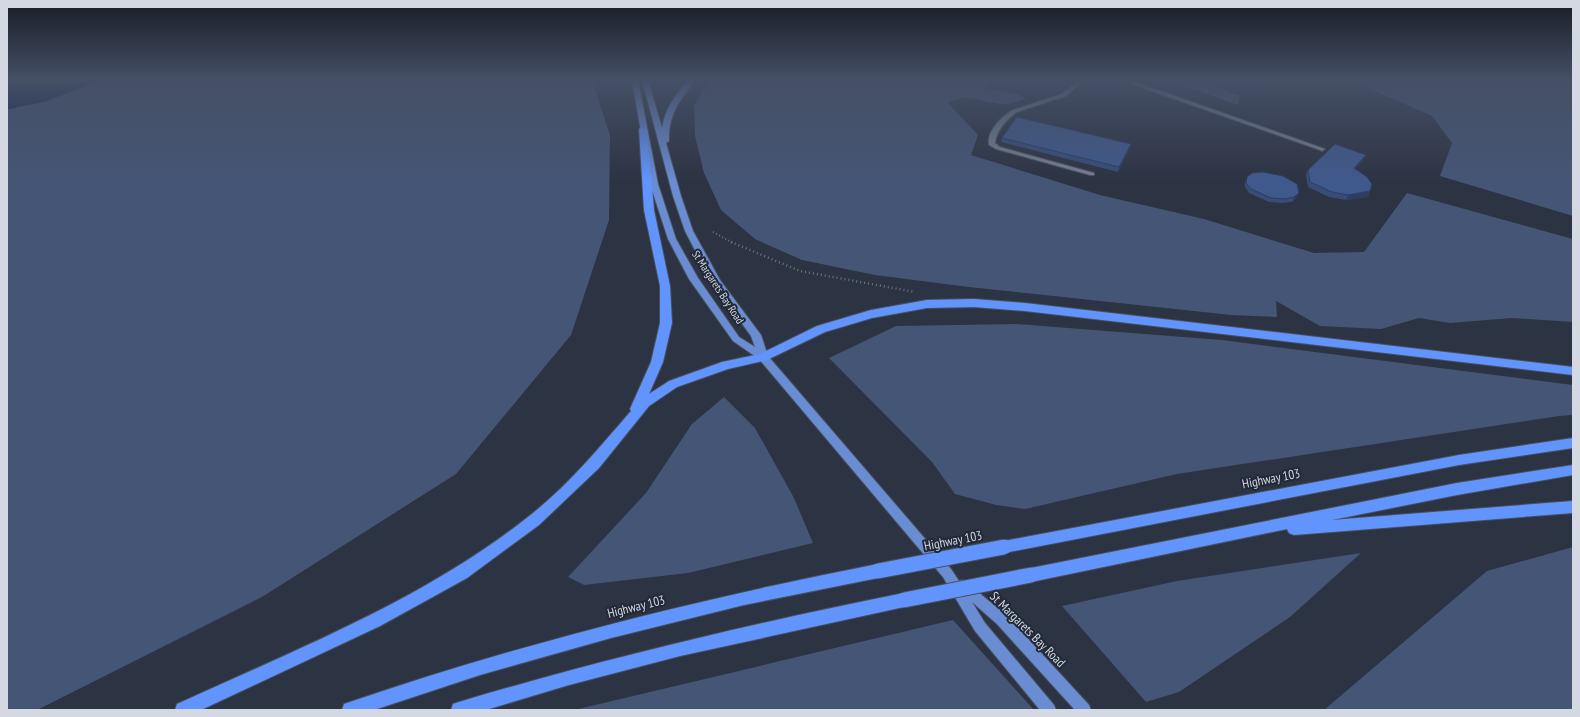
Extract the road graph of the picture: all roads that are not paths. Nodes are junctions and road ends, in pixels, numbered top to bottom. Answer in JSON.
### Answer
{"nodes":[{"id":1,"x":640,"y":113,"type":"edge"},
{"id":2,"x":655,"y":113,"type":"edge"},
{"id":3,"x":670,"y":113,"type":"edge"},
{"id":4,"x":1012,"y":113,"type":"edge"},
{"id":5,"x":1218,"y":113,"type":"edge"},
{"id":6,"x":643,"y":129,"type":"junction"},
{"id":7,"x":1322,"y":150,"type":"dead end"},
{"id":8,"x":666,"y":153,"type":"junction"},
{"id":9,"x":1092,"y":174,"type":"dead end"},
{"id":10,"x":762,"y":357,"type":"junction"},
{"id":11,"x":1573,"y":371,"type":"edge"},
{"id":12,"x":626,"y":427,"type":"junction"},
{"id":13,"x":1573,"y":443,"type":"edge"},
{"id":14,"x":1573,"y":470,"type":"edge"},
{"id":15,"x":1573,"y":507,"type":"edge"},
{"id":16,"x":1205,"y":539,"type":"junction"},
{"id":17,"x":947,"y":573,"type":"junction"},
{"id":18,"x":183,"y":710,"type":"edge"},
{"id":19,"x":350,"y":710,"type":"edge"},
{"id":20,"x":459,"y":710,"type":"edge"},
{"id":21,"x":1049,"y":710,"type":"edge"},
{"id":22,"x":1084,"y":710,"type":"edge"}],
"edges":[{"from":1,"to":6,"type":"main road","name":"St Margarets Bay Road"},
{"from":2,"to":8,"type":"main road","name":"St Margarets Bay Road"},
{"from":3,"to":8,"type":"main road"},
{"from":4,"to":9,"type":"lane"},
{"from":5,"to":7,"type":"lane"},
{"from":6,"to":10,"type":"main road","name":"St Margarets Bay Road"},
{"from":6,"to":12,"type":"highway"},
{"from":8,"to":10,"type":"main road","name":"St Margarets Bay Road"},
{"from":10,"to":11,"type":"highway"},
{"from":10,"to":12,"type":"highway"},
{"from":10,"to":17,"type":"main road","name":"St Margarets Bay Road"},
{"from":12,"to":18,"type":"highway"},
{"from":13,"to":19,"type":"highway","name":"Highway 103","bridge":true},
{"from":14,"to":16,"type":"highway"},
{"from":15,"to":16,"type":"highway"},
{"from":16,"to":20,"type":"highway","bridge":true},
{"from":17,"to":21,"type":"main road","name":"St Margarets Bay Road"},
{"from":17,"to":22,"type":"main road","name":"St Margarets Bay Road"}]}
